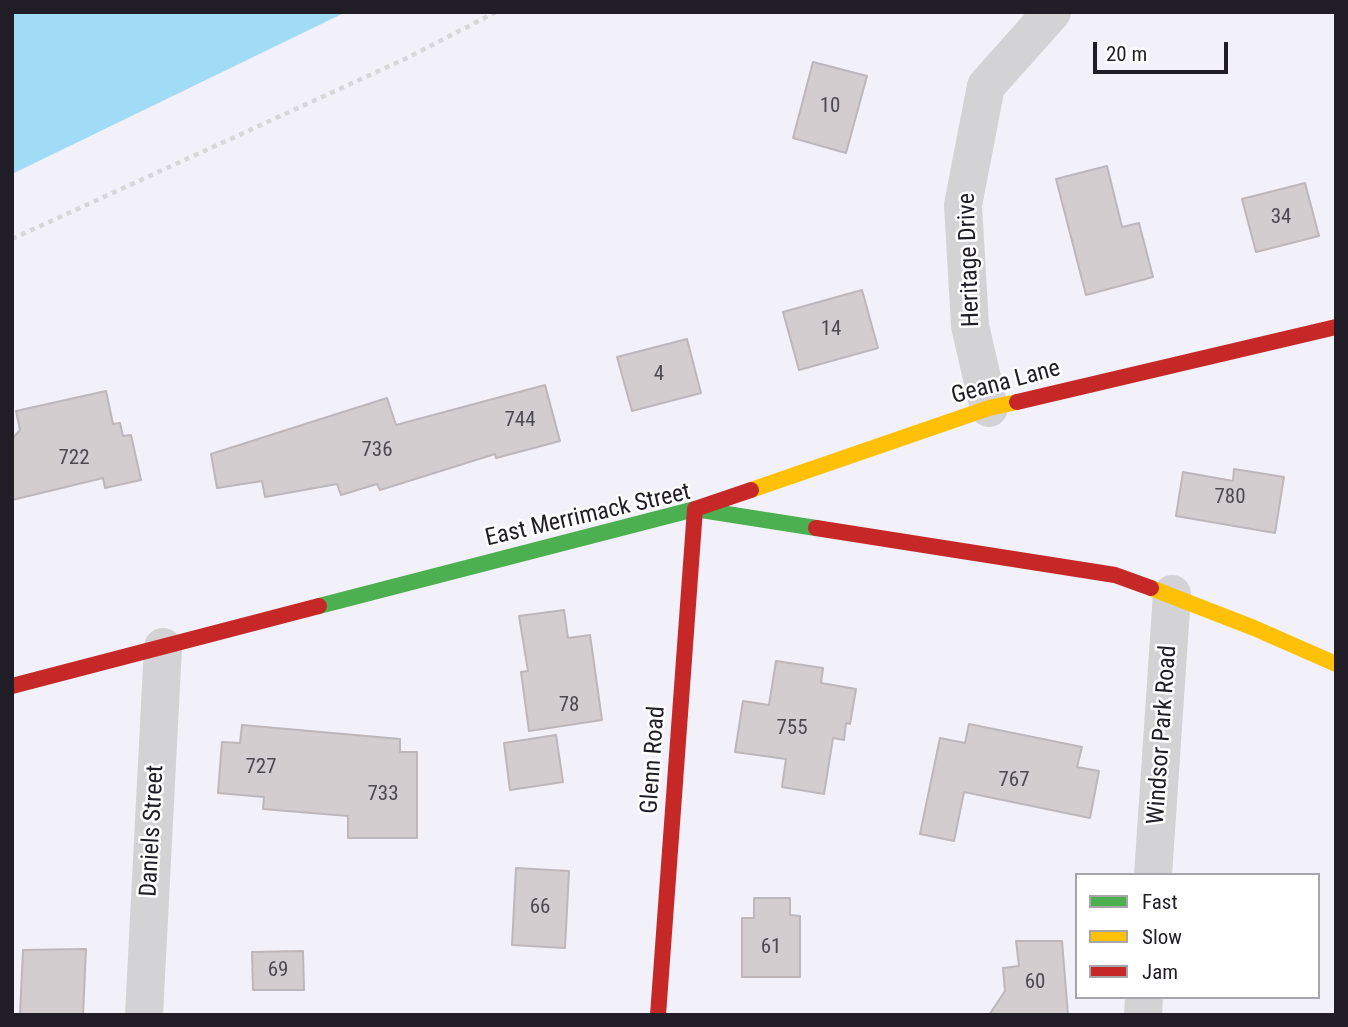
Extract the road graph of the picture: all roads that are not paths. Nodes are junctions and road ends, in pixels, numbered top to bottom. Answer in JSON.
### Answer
{"nodes":[{"id":1,"x":1052,"y":12,"type":"edge"},
{"id":2,"x":1336,"y":327,"type":"edge"},
{"id":3,"x":989,"y":408,"type":"junction"},
{"id":4,"x":695,"y":509,"type":"junction"},
{"id":5,"x":1172,"y":594,"type":"junction"},
{"id":6,"x":163,"y":647,"type":"junction"},
{"id":7,"x":1336,"y":664,"type":"edge"},
{"id":8,"x":12,"y":686,"type":"edge"},
{"id":9,"x":1153,"y":873,"type":"edge"},
{"id":10,"x":144,"y":1015,"type":"edge"},
{"id":11,"x":658,"y":1015,"type":"edge"}],
"edges":[{"from":1,"to":3,"type":"street","name":"Heritage Drive"},
{"from":2,"to":3,"type":"street","name":"Geana Lane"},
{"from":3,"to":4,"type":"street","name":"Geana Lane"},
{"from":4,"to":5,"type":"street","name":"East Merrimack Street"},
{"from":4,"to":6,"type":"street","name":"East Merrimack Street"},
{"from":4,"to":11,"type":"street","name":"Glenn Road"},
{"from":5,"to":7,"type":"street","name":"East Merrimack Street"},
{"from":5,"to":9,"type":"street","name":"Windsor Park Road"},
{"from":6,"to":8,"type":"street","name":"East Merrimack Street"},
{"from":6,"to":10,"type":"street","name":"Daniels Street"}]}
